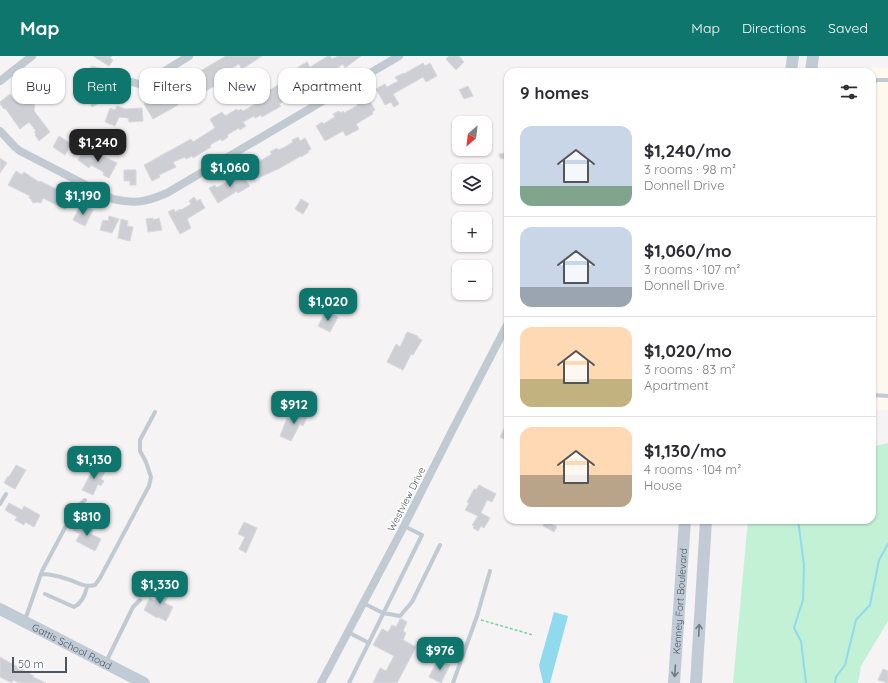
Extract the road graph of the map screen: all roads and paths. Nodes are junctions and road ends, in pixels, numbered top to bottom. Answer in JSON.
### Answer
{"nodes":[{"id":1,"x":32,"y":56,"type":"edge"},
{"id":2,"x":190,"y":56,"type":"edge"},
{"id":3,"x":399,"y":56,"type":"edge"},
{"id":4,"x":793,"y":56,"type":"edge"},
{"id":5,"x":813,"y":56,"type":"edge"},
{"id":6,"x":792,"y":68,"type":"edge"},
{"id":7,"x":812,"y":68,"type":"edge"},
{"id":8,"x":888,"y":80,"type":"edge"},
{"id":9,"x":876,"y":81,"type":"edge"},
{"id":10,"x":0,"y":82,"type":"edge"},
{"id":11,"x":132,"y":82,"type":"dead end"},
{"id":12,"x":0,"y":131,"type":"edge"},
{"id":13,"x":504,"y":331,"type":"edge"},
{"id":14,"x":876,"y":395,"type":"edge"},
{"id":15,"x":888,"y":396,"type":"edge"},
{"id":16,"x":155,"y":412,"type":"dead end"},
{"id":17,"x":6,"y":494,"type":"dead end"},
{"id":18,"x":85,"y":500,"type":"dead end"},
{"id":19,"x":0,"y":504,"type":"edge"},
{"id":20,"x":685,"y":524,"type":"edge"},
{"id":21,"x":706,"y":524,"type":"edge"},
{"id":22,"x":404,"y":526,"type":"junction"},
{"id":23,"x":440,"y":545,"type":"dead end"},
{"id":24,"x":490,"y":571,"type":"dead end"},
{"id":25,"x":41,"y":574,"type":"junction"},
{"id":26,"x":87,"y":587,"type":"junction"},
{"id":27,"x":45,"y":594,"type":"dead end"},
{"id":28,"x":140,"y":600,"type":"dead end"},
{"id":29,"x":363,"y":603,"type":"junction"},
{"id":30,"x":0,"y":609,"type":"edge"},
{"id":31,"x":383,"y":613,"type":"junction"},
{"id":32,"x":480,"y":620,"type":"dead end"},
{"id":33,"x":24,"y":622,"type":"junction"},
{"id":34,"x":348,"y":631,"type":"junction"},
{"id":35,"x":533,"y":635,"type":"dead end"},
{"id":36,"x":369,"y":643,"type":"junction"},
{"id":37,"x":105,"y":663,"type":"junction"},
{"id":38,"x":144,"y":683,"type":"edge"},
{"id":39,"x":321,"y":683,"type":"edge"},
{"id":40,"x":349,"y":683,"type":"edge"},
{"id":41,"x":453,"y":683,"type":"edge"},
{"id":42,"x":674,"y":683,"type":"edge"},
{"id":43,"x":696,"y":683,"type":"edge"}],
"edges":[{"from":1,"to":10,"type":"street"},
{"from":2,"to":11,"type":"street"},
{"from":3,"to":12,"type":"street"},
{"from":4,"to":6,"type":"main road"},
{"from":5,"to":7,"type":"main road"},
{"from":8,"to":9,"type":"lane"},
{"from":13,"to":22,"type":"street","name":"Westview Drive"},
{"from":14,"to":15,"type":"lane"},
{"from":16,"to":26,"type":"lane"},
{"from":17,"to":19,"type":"lane"},
{"from":18,"to":25,"type":"lane"},
{"from":20,"to":42,"type":"main road","name":"Kenney Fort Boulevard","one_way":true},
{"from":43,"to":21,"type":"main road","name":"Kenney Fort Boulevard","one_way":true},
{"from":22,"to":29,"type":"street","name":"Westview Drive"},
{"from":22,"to":31,"type":"lane"},
{"from":23,"to":31,"type":"lane"},
{"from":24,"to":41,"type":"lane"},
{"from":25,"to":26,"type":"lane"},
{"from":25,"to":33,"type":"lane"},
{"from":26,"to":27,"type":"lane"},
{"from":28,"to":37,"type":"lane"},
{"from":29,"to":31,"type":"lane"},
{"from":29,"to":34,"type":"street","name":"Westview Drive"},
{"from":30,"to":33,"type":"main road","name":"Gattis School Road"},
{"from":31,"to":36,"type":"lane"},
{"from":32,"to":35,"type":"path"},
{"from":33,"to":37,"type":"main road","name":"Gattis School Road"},
{"from":34,"to":36,"type":"lane"},
{"from":34,"to":39,"type":"street","name":"Westview Drive"},
{"from":36,"to":40,"type":"lane"},
{"from":37,"to":38,"type":"main road","name":"Gattis School Road"}]}
